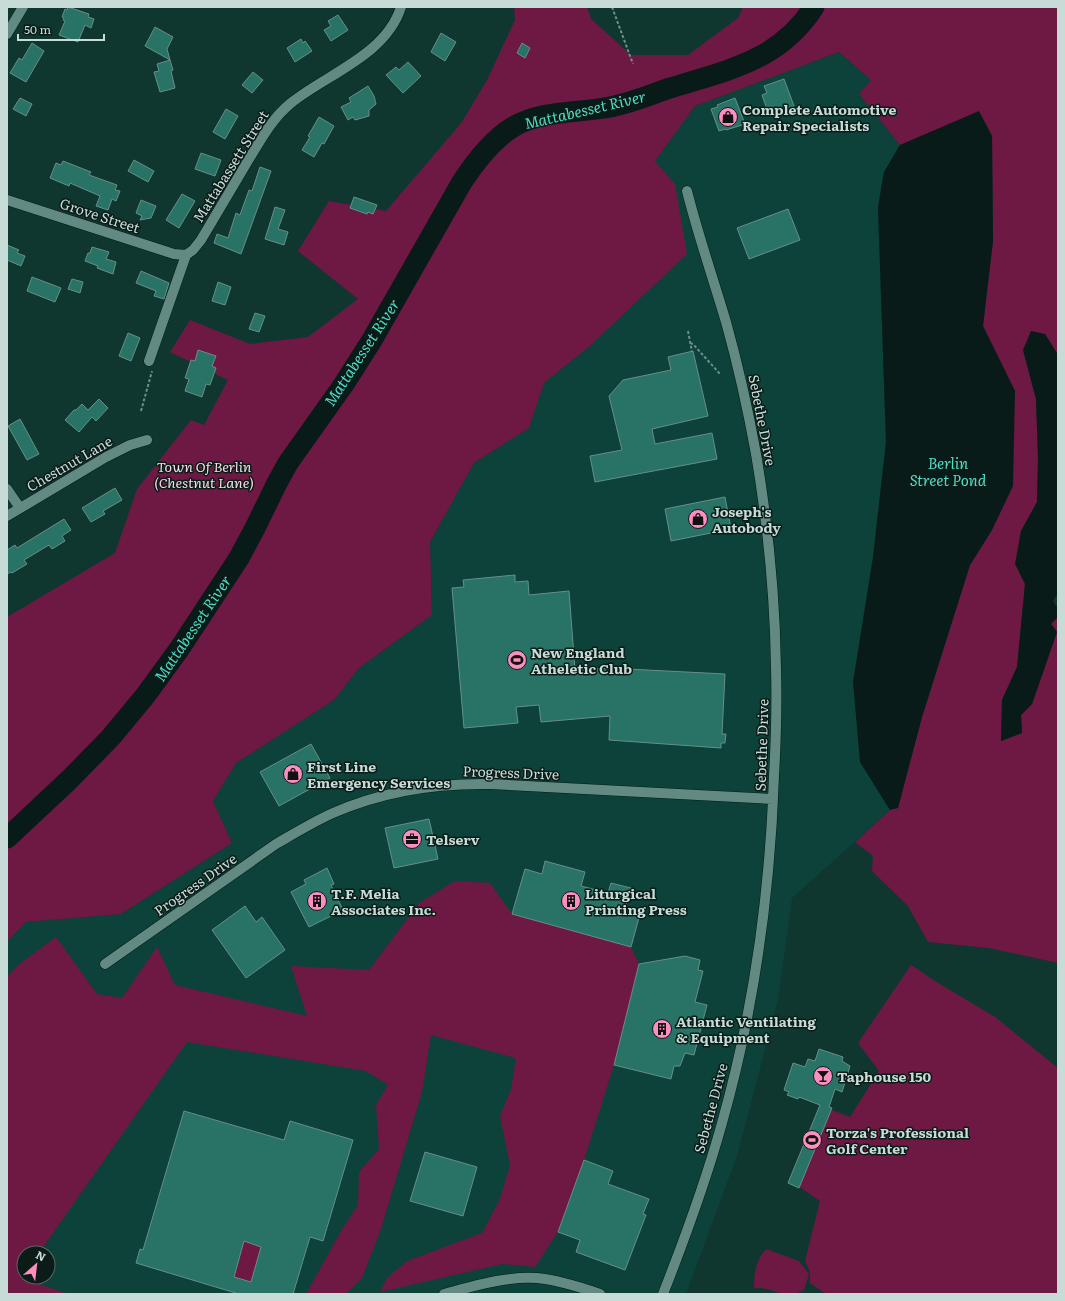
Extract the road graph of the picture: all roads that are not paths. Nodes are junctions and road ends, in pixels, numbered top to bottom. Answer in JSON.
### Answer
{"nodes":[{"id":1,"x":23,"y":7,"type":"edge"},
{"id":2,"x":401,"y":7,"type":"edge"},
{"id":3,"x":7,"y":34,"type":"edge"},
{"id":4,"x":687,"y":191,"type":"dead end"},
{"id":5,"x":7,"y":200,"type":"edge"},
{"id":6,"x":186,"y":255,"type":"junction"},
{"id":7,"x":151,"y":365,"type":"road end"},
{"id":8,"x":147,"y":440,"type":"dead end"},
{"id":9,"x":7,"y":489,"type":"edge"},
{"id":10,"x":20,"y":508,"type":"junction"},
{"id":11,"x":7,"y":516,"type":"edge"},
{"id":12,"x":774,"y":798,"type":"junction"},
{"id":13,"x":105,"y":964,"type":"dead end"},
{"id":14,"x":444,"y":1294,"type":"edge"},
{"id":15,"x":600,"y":1294,"type":"edge"},
{"id":16,"x":663,"y":1294,"type":"edge"}],
"edges":[{"from":1,"to":3,"type":"street"},
{"from":2,"to":6,"type":"street","name":"Mattabassett Street"},
{"from":4,"to":12,"type":"street","name":"Sebethe Drive"},
{"from":5,"to":6,"type":"street","name":"Grove Street"},
{"from":6,"to":7,"type":"street","name":"Mattabassett Street"},
{"from":8,"to":10,"type":"street","name":"Chestnut Lane"},
{"from":9,"to":10,"type":"street"},
{"from":10,"to":11,"type":"street","name":"Chestnut Lane"},
{"from":12,"to":13,"type":"street","name":"Progress Drive"},
{"from":12,"to":16,"type":"street","name":"Sebethe Drive"},
{"from":14,"to":15,"type":"street"}]}
